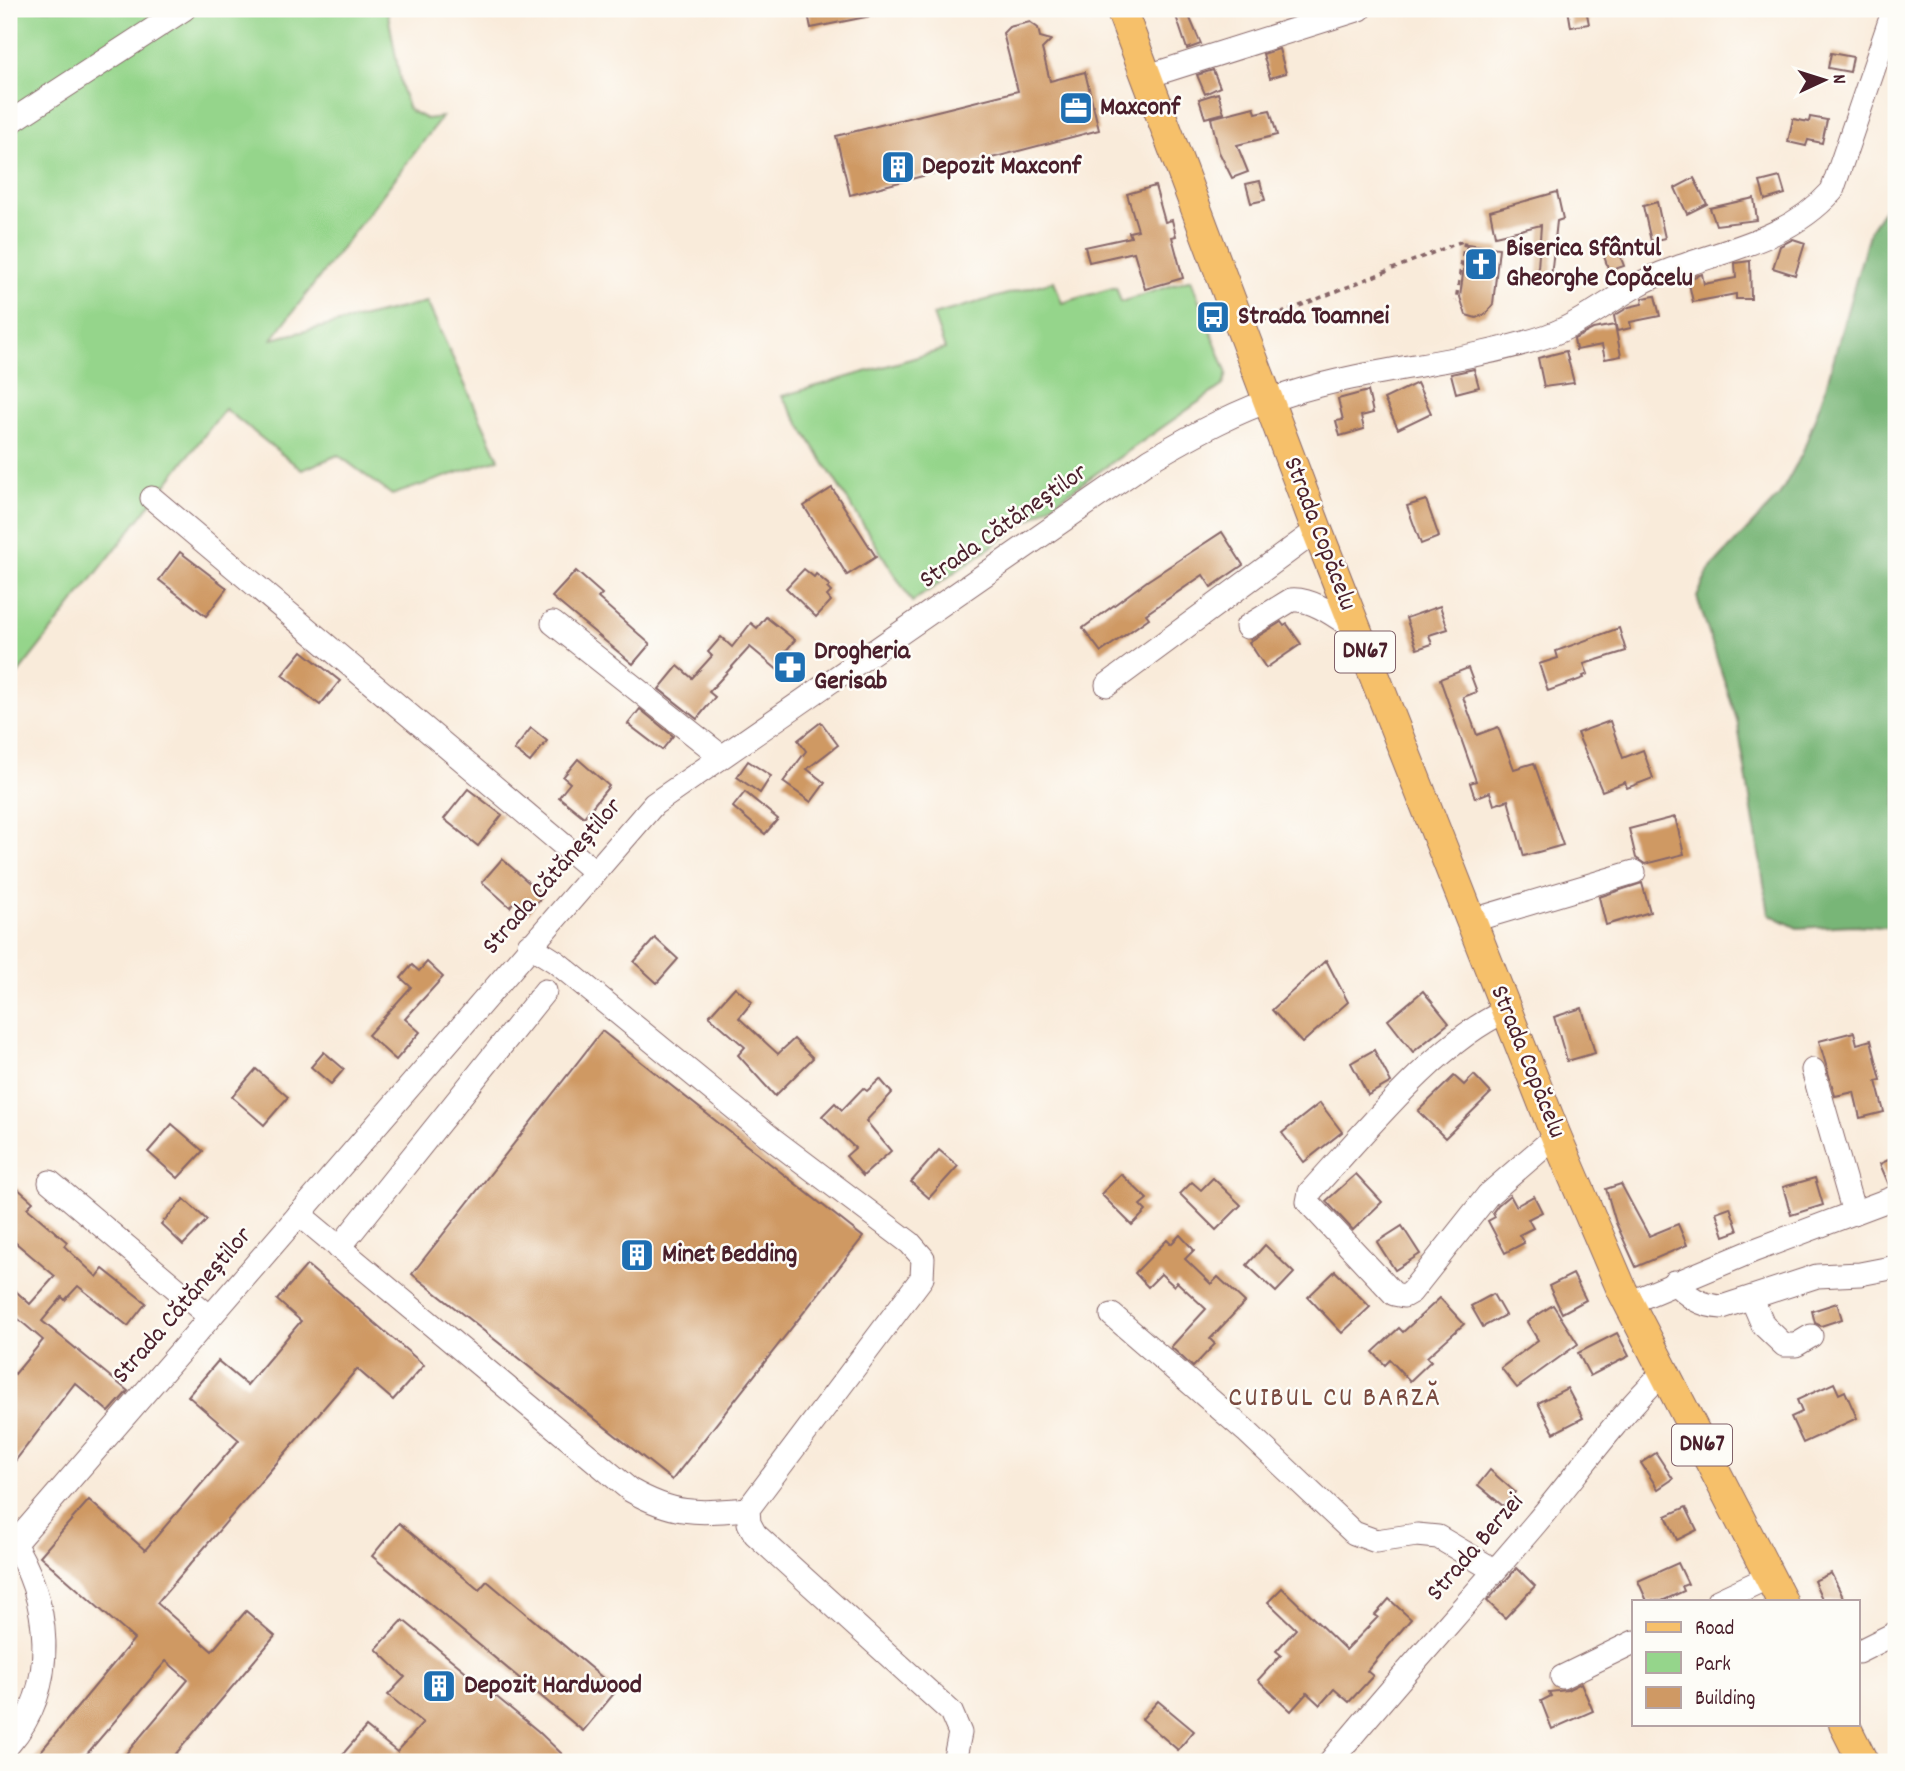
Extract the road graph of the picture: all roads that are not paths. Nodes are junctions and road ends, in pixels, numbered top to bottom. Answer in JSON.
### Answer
{"nodes":[{"id":1,"x":184,"y":9,"type":"edge"},
{"id":2,"x":1121,"y":9,"type":"edge"},
{"id":3,"x":1360,"y":9,"type":"edge"},
{"id":4,"x":1894,"y":9,"type":"edge"},
{"id":5,"x":1148,"y":76,"type":"junction"},
{"id":6,"x":9,"y":123,"type":"edge"},
{"id":7,"x":1268,"y":402,"type":"junction"},
{"id":8,"x":152,"y":498,"type":"dead end"},
{"id":9,"x":1317,"y":530,"type":"junction"},
{"id":10,"x":553,"y":622,"type":"dead end"},
{"id":11,"x":1247,"y":627,"type":"dead end"},
{"id":12,"x":1356,"y":630,"type":"junction"},
{"id":13,"x":1107,"y":685,"type":"dead end"},
{"id":14,"x":721,"y":756,"type":"junction"},
{"id":15,"x":594,"y":871,"type":"junction"},
{"id":16,"x":1634,"y":872,"type":"dead end"},
{"id":17,"x":1470,"y":921,"type":"junction"},
{"id":18,"x":530,"y":945,"type":"junction"},
{"id":19,"x":545,"y":991,"type":"dead end"},
{"id":20,"x":1506,"y":1011,"type":"junction"},
{"id":21,"x":1813,"y":1070,"type":"dead end"},
{"id":22,"x":1556,"y":1136,"type":"junction"},
{"id":23,"x":50,"y":1182,"type":"dead end"},
{"id":24,"x":1896,"y":1197,"type":"edge"},
{"id":25,"x":1854,"y":1213,"type":"junction"},
{"id":26,"x":299,"y":1214,"type":"junction"},
{"id":27,"x":339,"y":1248,"type":"junction"},
{"id":28,"x":1896,"y":1267,"type":"edge"},
{"id":29,"x":1674,"y":1282,"type":"junction"},
{"id":30,"x":1625,"y":1296,"type":"junction"},
{"id":31,"x":1752,"y":1299,"type":"junction"},
{"id":32,"x":1112,"y":1315,"type":"dead end"},
{"id":33,"x":210,"y":1317,"type":"junction"},
{"id":34,"x":1811,"y":1336,"type":"dead end"},
{"id":35,"x":1664,"y":1372,"type":"junction"},
{"id":36,"x":748,"y":1509,"type":"junction"},
{"id":37,"x":11,"y":1540,"type":"edge"},
{"id":38,"x":1494,"y":1570,"type":"junction"},
{"id":39,"x":1775,"y":1589,"type":"edge"},
{"id":40,"x":1723,"y":1600,"type":"edge"},
{"id":41,"x":1896,"y":1633,"type":"edge"},
{"id":42,"x":1632,"y":1643,"type":"edge"},
{"id":43,"x":1860,"y":1651,"type":"edge"},
{"id":44,"x":1562,"y":1677,"type":"dead end"},
{"id":45,"x":1845,"y":1726,"type":"edge"},
{"id":46,"x":9,"y":1744,"type":"edge"},
{"id":47,"x":954,"y":1762,"type":"edge"},
{"id":48,"x":1330,"y":1762,"type":"edge"},
{"id":49,"x":1863,"y":1762,"type":"edge"}],
"edges":[{"from":1,"to":6,"type":"street"},
{"from":2,"to":5,"type":"main road","name":"Strada Copăcelu","number":"DN67"},
{"from":3,"to":5,"type":"street"},
{"from":4,"to":7,"type":"street"},
{"from":5,"to":7,"type":"main road","name":"Strada Copăcelu","number":"DN67"},
{"from":7,"to":9,"type":"main road","name":"Strada Copăcelu","number":"DN67"},
{"from":7,"to":14,"type":"street","name":"Strada Cătăneștilor"},
{"from":8,"to":15,"type":"street"},
{"from":9,"to":12,"type":"main road","name":"Strada Copăcelu","number":"DN67"},
{"from":9,"to":13,"type":"street"},
{"from":10,"to":14,"type":"street"},
{"from":11,"to":12,"type":"street"},
{"from":12,"to":17,"type":"main road","name":"Strada Copăcelu","number":"DN67"},
{"from":14,"to":15,"type":"street","name":"Strada Cătăneștilor"},
{"from":15,"to":18,"type":"street","name":"Strada Cătăneștilor"},
{"from":16,"to":17,"type":"street"},
{"from":17,"to":20,"type":"main road","name":"Strada Copăcelu","number":"DN67"},
{"from":18,"to":26,"type":"street","name":"Strada Cătăneștilor"},
{"from":18,"to":36,"type":"street"},
{"from":19,"to":27,"type":"street"},
{"from":20,"to":22,"type":"main road","name":"Strada Copăcelu","number":"DN67"},
{"from":20,"to":22,"type":"street"},
{"from":21,"to":25,"type":"street"},
{"from":22,"to":30,"type":"main road","name":"Strada Copăcelu","number":"DN67"},
{"from":23,"to":33,"type":"street"},
{"from":24,"to":25,"type":"street"},
{"from":25,"to":29,"type":"street"},
{"from":26,"to":27,"type":"street"},
{"from":26,"to":33,"type":"street","name":"Strada Cătăneștilor"},
{"from":27,"to":36,"type":"street"},
{"from":28,"to":31,"type":"street"},
{"from":29,"to":30,"type":"street"},
{"from":29,"to":31,"type":"street"},
{"from":30,"to":35,"type":"main road","number":"DN67"},
{"from":31,"to":34,"type":"street"},
{"from":32,"to":38,"type":"street"},
{"from":33,"to":37,"type":"street","name":"Strada Cătăneștilor"},
{"from":35,"to":38,"type":"street","name":"Strada Berzei"},
{"from":35,"to":39,"type":"main road","number":"DN67"},
{"from":36,"to":47,"type":"street"},
{"from":37,"to":46,"type":"street"},
{"from":38,"to":48,"type":"street","name":"Strada Berzei"},
{"from":39,"to":40,"type":"street"},
{"from":41,"to":43,"type":"street"},
{"from":42,"to":44,"type":"street"},
{"from":45,"to":49,"type":"main road"}]}
